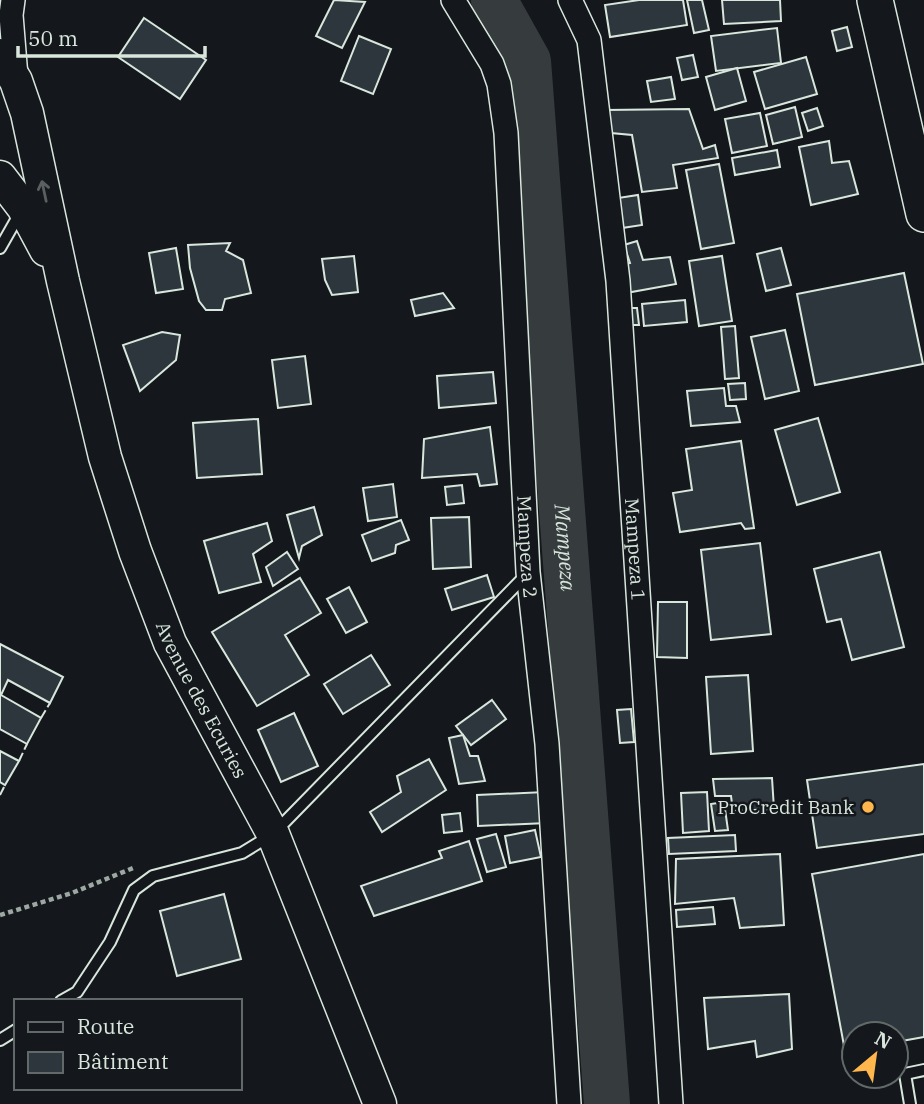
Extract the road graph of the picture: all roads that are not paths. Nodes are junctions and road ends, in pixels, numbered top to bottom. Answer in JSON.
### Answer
{"nodes":[{"id":1,"x":13,"y":0,"type":"edge"},
{"id":2,"x":453,"y":0,"type":"edge"},
{"id":3,"x":570,"y":0,"type":"edge"},
{"id":4,"x":875,"y":0,"type":"edge"},
{"id":5,"x":8,"y":68,"type":"edge"},
{"id":6,"x":0,"y":177,"type":"edge"},
{"id":7,"x":23,"y":207,"type":"junction"},
{"id":8,"x":924,"y":214,"type":"edge"},
{"id":9,"x":0,"y":248,"type":"edge"},
{"id":10,"x":63,"y":281,"type":"junction"},
{"id":11,"x":528,"y":572,"type":"junction"},
{"id":12,"x":273,"y":834,"type":"junction"},
{"id":13,"x":65,"y":999,"type":"edge"},
{"id":14,"x":924,"y":1070,"type":"edge"},
{"id":15,"x":380,"y":1104,"type":"edge"},
{"id":16,"x":569,"y":1104,"type":"edge"},
{"id":17,"x":671,"y":1104,"type":"edge"},
{"id":18,"x":910,"y":1104,"type":"edge"}],
"edges":[{"from":1,"to":5,"type":"street"},
{"from":2,"to":11,"type":"street","name":"Mampeza 2"},
{"from":3,"to":17,"type":"street","name":"Mampeza 1"},
{"from":4,"to":8,"type":"main road"},
{"from":10,"to":5,"type":"street","name":"Avenue des Ecuries","one_way":true},
{"from":6,"to":7,"type":"street","name":"Avenue des Ecuries"},
{"from":7,"to":9,"type":"lane"},
{"from":7,"to":10,"type":"street","name":"Avenue des Ecuries"},
{"from":10,"to":12,"type":"street","name":"Avenue des Ecuries"},
{"from":11,"to":12,"type":"lane"},
{"from":11,"to":16,"type":"street","name":"Mampeza 2"},
{"from":12,"to":13,"type":"lane"},
{"from":12,"to":15,"type":"street","name":"Avenue des Ecuries"},
{"from":14,"to":18,"type":"lane"}]}
